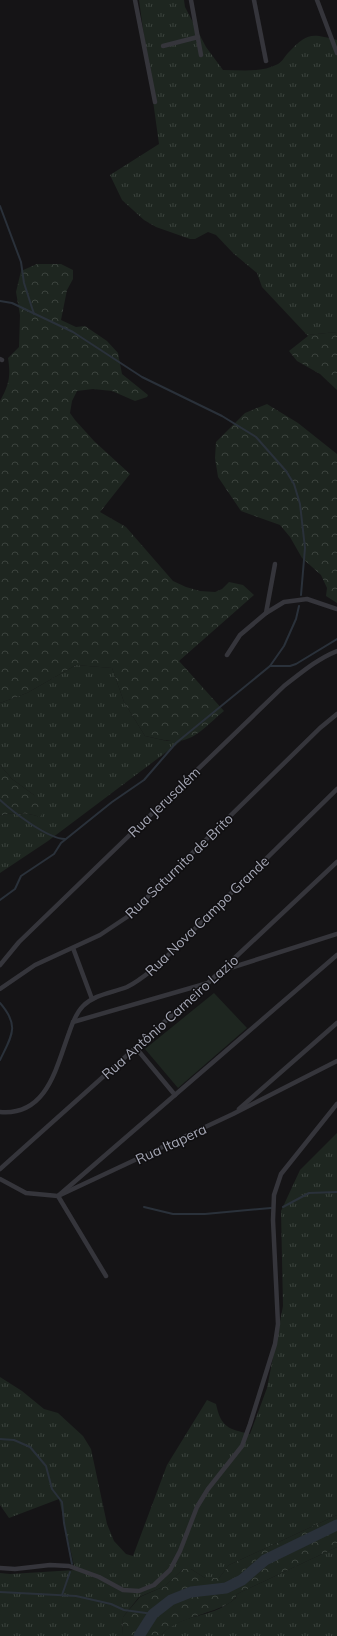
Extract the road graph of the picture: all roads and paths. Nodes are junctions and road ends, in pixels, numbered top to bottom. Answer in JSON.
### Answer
{"nodes":[{"id":1,"x":135,"y":0,"type":"edge"},
{"id":2,"x":192,"y":0,"type":"edge"},
{"id":3,"x":254,"y":0,"type":"edge"},
{"id":4,"x":317,"y":0,"type":"edge"},
{"id":5,"x":198,"y":37,"type":"junction"},
{"id":6,"x":163,"y":46,"type":"dead end"},
{"id":7,"x":337,"y":53,"type":"edge"},
{"id":8,"x":201,"y":55,"type":"dead end"},
{"id":9,"x":266,"y":61,"type":"dead end"},
{"id":10,"x":155,"y":102,"type":"dead end"},
{"id":11,"x":276,"y":564,"type":"dead end"},
{"id":12,"x":337,"y":609,"type":"edge"},
{"id":13,"x":266,"y":613,"type":"junction"},
{"id":14,"x":337,"y":650,"type":"edge"},
{"id":15,"x":227,"y":655,"type":"dead end"},
{"id":16,"x":337,"y":714,"type":"edge"},
{"id":17,"x":337,"y":789,"type":"edge"},
{"id":18,"x":337,"y":862,"type":"edge"},
{"id":19,"x":337,"y":934,"type":"edge"},
{"id":20,"x":73,"y":948,"type":"junction"},
{"id":21,"x":337,"y":955,"type":"edge"},
{"id":22,"x":0,"y":965,"type":"edge"},
{"id":23,"x":222,"y":970,"type":"junction"},
{"id":24,"x":209,"y":982,"type":"junction"},
{"id":25,"x":0,"y":989,"type":"edge"},
{"id":26,"x":92,"y":999,"type":"junction"},
{"id":27,"x":73,"y":1022,"type":"junction"},
{"id":28,"x":337,"y":1023,"type":"edge"},
{"id":29,"x":136,"y":1048,"type":"junction"},
{"id":30,"x":337,"y":1061,"type":"edge"},
{"id":31,"x":175,"y":1095,"type":"junction"},
{"id":32,"x":337,"y":1104,"type":"edge"},
{"id":33,"x":0,"y":1112,"type":"edge"},
{"id":34,"x":233,"y":1114,"type":"junction"},
{"id":35,"x":0,"y":1169,"type":"edge"},
{"id":36,"x":0,"y":1178,"type":"edge"},
{"id":37,"x":58,"y":1196,"type":"junction"},
{"id":38,"x":106,"y":1276,"type":"dead end"},
{"id":39,"x":0,"y":1568,"type":"edge"}],
"edges":[{"from":1,"to":10,"type":"street"},
{"from":2,"to":5,"type":"street"},
{"from":3,"to":9,"type":"street"},
{"from":4,"to":7,"type":"street"},
{"from":5,"to":6,"type":"street"},
{"from":5,"to":8,"type":"street"},
{"from":11,"to":13,"type":"street"},
{"from":12,"to":13,"type":"street"},
{"from":13,"to":15,"type":"street"},
{"from":14,"to":22,"type":"street","name":"Rua Jerusalém"},
{"from":16,"to":20,"type":"street","name":"Rua Saturnito de Brito"},
{"from":17,"to":26,"type":"street","name":"Rua Nova Campo Grande"},
{"from":18,"to":23,"type":"street","name":"Rua Antônio Carneiro Lazio"},
{"from":19,"to":23,"type":"street"},
{"from":20,"to":25,"type":"street","name":"Rua Saturnito de Brito"},
{"from":20,"to":26,"type":"street"},
{"from":21,"to":31,"type":"street"},
{"from":23,"to":24,"type":"street","name":"Rua Antônio Carneiro Lazio"},
{"from":24,"to":27,"type":"street"},
{"from":24,"to":29,"type":"street","name":"Rua Antônio Carneiro Lazio"},
{"from":26,"to":27,"type":"street","name":"Rua Nova Campo Grande"},
{"from":27,"to":33,"type":"street","name":"Rua Nova Campo Grande"},
{"from":28,"to":34,"type":"street"},
{"from":29,"to":31,"type":"street"},
{"from":29,"to":35,"type":"street","name":"Rua Antônio Carneiro Lazio"},
{"from":30,"to":34,"type":"street","name":"Rua Itapera"},
{"from":31,"to":37,"type":"street"},
{"from":32,"to":39,"type":"street"},
{"from":34,"to":37,"type":"street","name":"Rua Itapera"},
{"from":36,"to":37,"type":"street"},
{"from":37,"to":38,"type":"street"}]}
